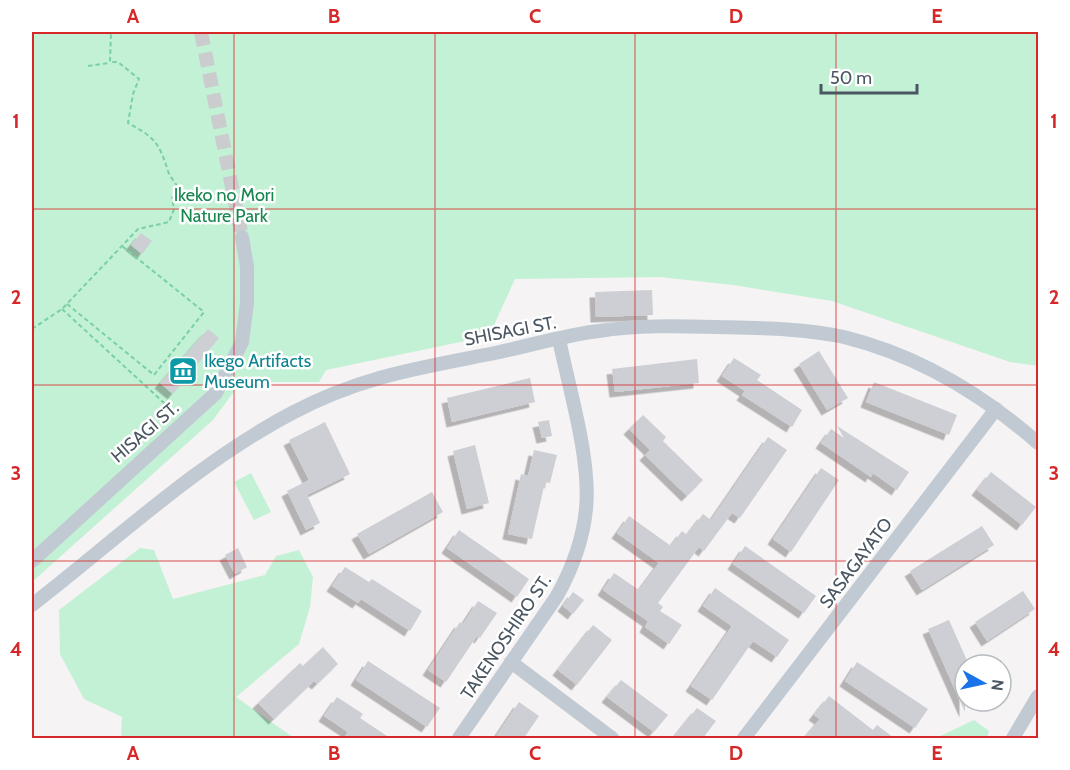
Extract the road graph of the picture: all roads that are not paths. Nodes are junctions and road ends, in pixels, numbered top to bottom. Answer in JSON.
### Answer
{"nodes":[{"id":1,"x":242,"y":237,"type":"tunnel mouth"},
{"id":2,"x":559,"y":339,"type":"junction"},
{"id":3,"x":996,"y":409,"type":"junction"},
{"id":4,"x":1038,"y":443,"type":"edge"},
{"id":5,"x":32,"y":561,"type":"edge"},
{"id":6,"x":32,"y":605,"type":"edge"},
{"id":7,"x":511,"y":662,"type":"junction"},
{"id":8,"x":1038,"y":696,"type":"edge"},
{"id":9,"x":459,"y":738,"type":"edge"},
{"id":10,"x":612,"y":738,"type":"edge"},
{"id":11,"x":744,"y":738,"type":"edge"},
{"id":12,"x":1013,"y":738,"type":"edge"}],
"edges":[{"from":1,"to":5,"type":"lane","name":"HISAGI ST."},
{"from":2,"to":3,"type":"lane","name":"SHISAGI ST."},
{"from":2,"to":6,"type":"lane","name":"SHISAGI ST."},
{"from":2,"to":7,"type":"lane","name":"TAKENOSHIRO ST."},
{"from":3,"to":4,"type":"lane","name":"SHISAGI ST."},
{"from":3,"to":11,"type":"lane","name":"SASAGAYATO"},
{"from":7,"to":9,"type":"lane","name":"TAKENOSHIRO ST."},
{"from":7,"to":10,"type":"lane"},
{"from":8,"to":12,"type":"lane"}]}
